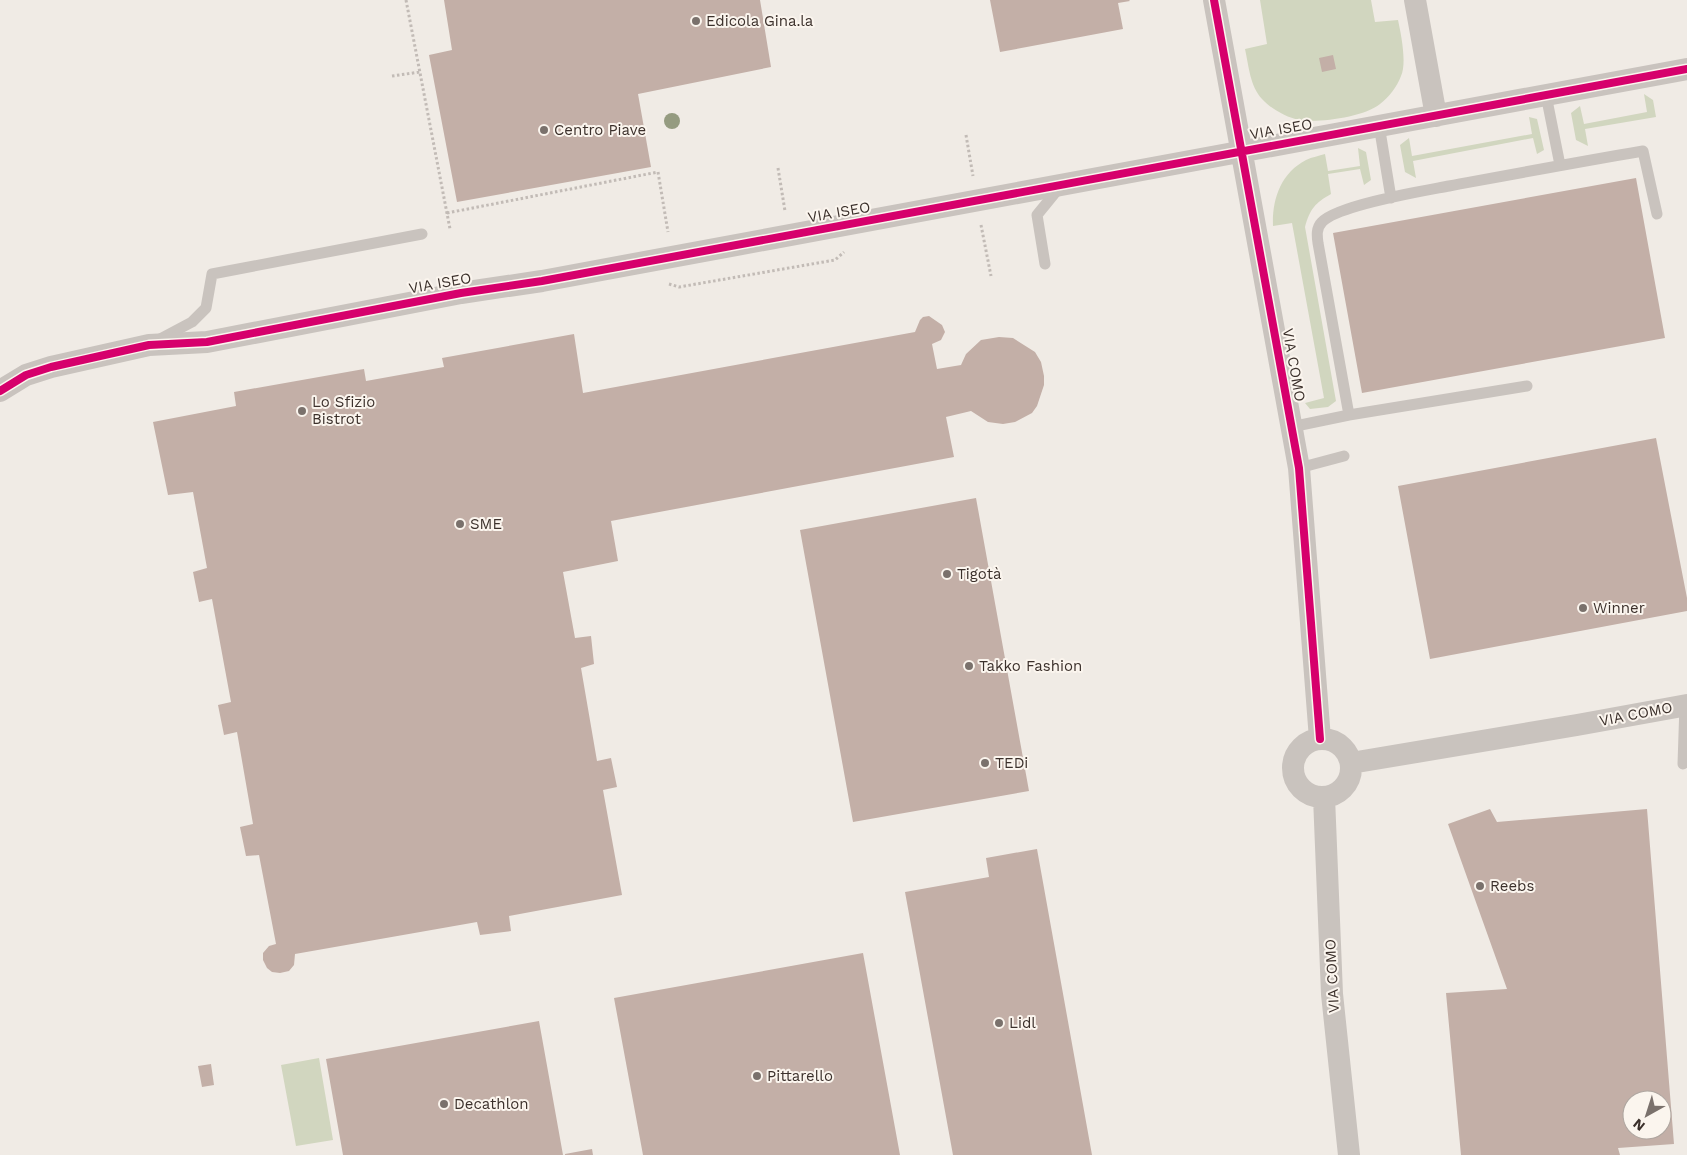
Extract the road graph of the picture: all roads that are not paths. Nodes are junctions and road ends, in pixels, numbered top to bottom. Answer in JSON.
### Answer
{"nodes":[{"id":1,"x":1214,"y":0,"type":"edge"},
{"id":2,"x":1414,"y":0,"type":"edge"},
{"id":3,"x":1687,"y":69,"type":"edge"},
{"id":4,"x":1546,"y":95,"type":"junction"},
{"id":5,"x":1436,"y":116,"type":"junction"},
{"id":6,"x":1379,"y":125,"type":"junction"},
{"id":7,"x":1241,"y":150,"type":"junction"},
{"id":8,"x":1560,"y":165,"type":"junction"},
{"id":9,"x":1062,"y":184,"type":"junction"},
{"id":10,"x":1391,"y":198,"type":"junction"},
{"id":11,"x":1658,"y":214,"type":"dead end"},
{"id":12,"x":422,"y":234,"type":"dead end"},
{"id":13,"x":1045,"y":264,"type":"dead end"},
{"id":14,"x":149,"y":345,"type":"junction"},
{"id":15,"x":1527,"y":386,"type":"dead end"},
{"id":16,"x":0,"y":391,"type":"edge"},
{"id":17,"x":1349,"y":414,"type":"junction"},
{"id":18,"x":1292,"y":427,"type":"junction"},
{"id":19,"x":1344,"y":456,"type":"dead end"},
{"id":20,"x":1298,"y":468,"type":"junction"},
{"id":21,"x":1686,"y":705,"type":"edge"},
{"id":22,"x":1320,"y":739,"type":"junction"},
{"id":23,"x":1685,"y":750,"type":"edge"},
{"id":24,"x":1351,"y":764,"type":"junction"},
{"id":25,"x":1683,"y":764,"type":"dead end"},
{"id":26,"x":1324,"y":797,"type":"junction"},
{"id":27,"x":1349,"y":1155,"type":"edge"}],
"edges":[{"from":1,"to":7,"type":"street","name":"VIA COMO"},
{"from":2,"to":5,"type":"street"},
{"from":3,"to":4,"type":"street","name":"VIA ISEO"},
{"from":4,"to":5,"type":"street","name":"VIA ISEO"},
{"from":4,"to":8,"type":"lane"},
{"from":5,"to":6,"type":"street","name":"VIA ISEO"},
{"from":6,"to":7,"type":"street","name":"VIA ISEO"},
{"from":6,"to":10,"type":"lane"},
{"from":7,"to":9,"type":"street","name":"VIA ISEO"},
{"from":7,"to":18,"type":"street","name":"VIA COMO"},
{"from":8,"to":10,"type":"lane"},
{"from":8,"to":11,"type":"lane"},
{"from":9,"to":13,"type":"lane"},
{"from":9,"to":14,"type":"street","name":"VIA ISEO"},
{"from":10,"to":17,"type":"lane"},
{"from":12,"to":14,"type":"lane"},
{"from":14,"to":16,"type":"street","name":"VIA ISEO"},
{"from":15,"to":17,"type":"lane"},
{"from":17,"to":18,"type":"lane"},
{"from":18,"to":20,"type":"street","name":"VIA COMO"},
{"from":19,"to":20,"type":"lane"},
{"from":20,"to":22,"type":"street","name":"VIA COMO"},
{"from":21,"to":23,"type":"lane","name":"VIA COMO"},
{"from":21,"to":24,"type":"street","name":"VIA COMO"},
{"from":22,"to":24,"type":"street"},
{"from":22,"to":26,"type":"street"},
{"from":23,"to":25,"type":"lane","name":"VIA COMO"},
{"from":24,"to":26,"type":"street"},
{"from":26,"to":27,"type":"street","name":"VIA COMO"}]}
